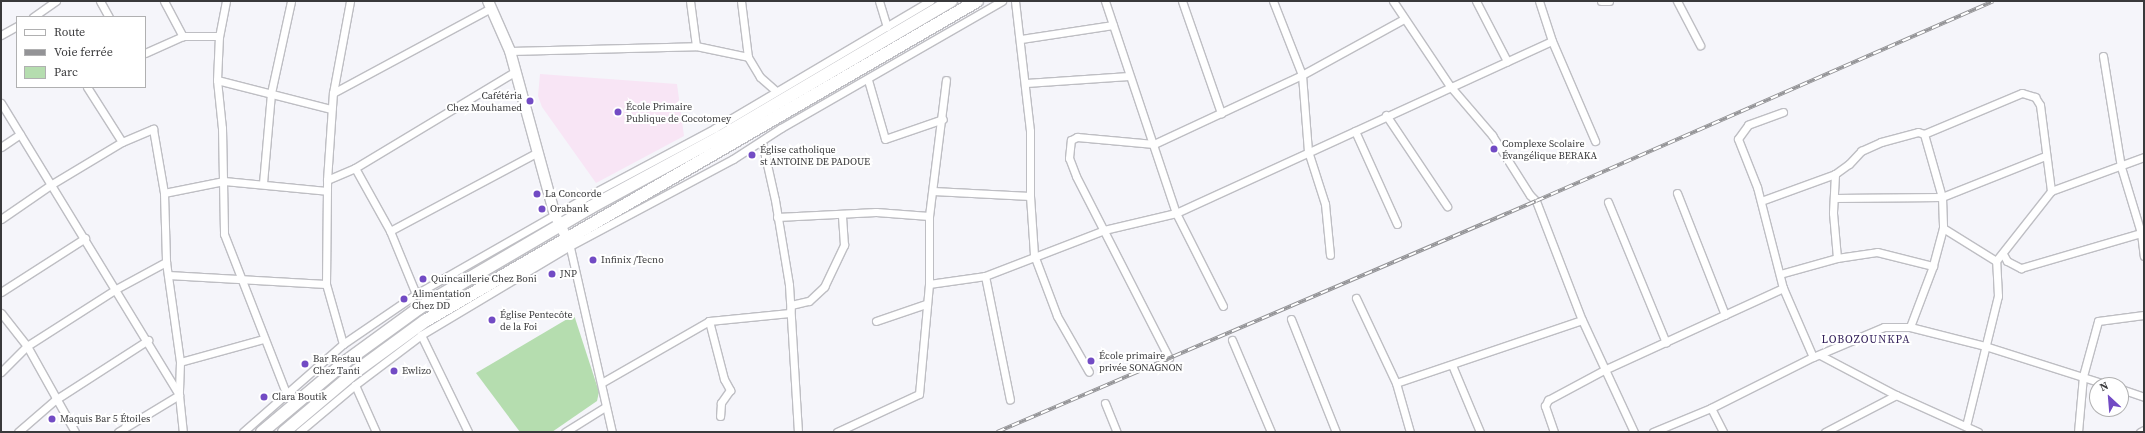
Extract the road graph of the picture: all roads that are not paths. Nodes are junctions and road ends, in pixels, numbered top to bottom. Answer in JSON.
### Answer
{"nodes":[{"id":1,"x":56,"y":1,"type":"edge"},
{"id":2,"x":100,"y":1,"type":"edge"},
{"id":3,"x":164,"y":1,"type":"edge"},
{"id":4,"x":226,"y":1,"type":"edge"},
{"id":5,"x":291,"y":1,"type":"edge"},
{"id":6,"x":350,"y":1,"type":"edge"},
{"id":7,"x":690,"y":1,"type":"edge"},
{"id":8,"x":741,"y":1,"type":"edge"},
{"id":9,"x":878,"y":1,"type":"edge"},
{"id":10,"x":930,"y":1,"type":"edge"},
{"id":11,"x":951,"y":1,"type":"edge"},
{"id":12,"x":977,"y":1,"type":"edge"},
{"id":13,"x":1002,"y":1,"type":"edge"},
{"id":14,"x":1016,"y":1,"type":"edge"},
{"id":15,"x":1105,"y":1,"type":"edge"},
{"id":16,"x":1182,"y":1,"type":"edge"},
{"id":17,"x":1273,"y":1,"type":"edge"},
{"id":18,"x":1393,"y":1,"type":"edge"},
{"id":19,"x":1476,"y":1,"type":"edge"},
{"id":20,"x":1539,"y":1,"type":"edge"},
{"id":21,"x":1601,"y":1,"type":"edge"},
{"id":22,"x":1609,"y":1,"type":"edge"},
{"id":23,"x":1677,"y":1,"type":"edge"},
{"id":24,"x":490,"y":4,"type":"edge"},
{"id":25,"x":44,"y":14,"type":"edge"},
{"id":26,"x":108,"y":16,"type":"edge"},
{"id":27,"x":1404,"y":19,"type":"junction"},
{"id":28,"x":1113,"y":25,"type":"junction"},
{"id":29,"x":16,"y":27,"type":"edge"},
{"id":30,"x":887,"y":27,"type":"junction"},
{"id":31,"x":1,"y":35,"type":"edge"},
{"id":32,"x":183,"y":36,"type":"junction"},
{"id":33,"x":219,"y":36,"type":"junction"},
{"id":34,"x":1021,"y":39,"type":"junction"},
{"id":35,"x":1552,"y":41,"type":"junction"},
{"id":36,"x":1700,"y":45,"type":"dead end"},
{"id":37,"x":696,"y":46,"type":"junction"},
{"id":38,"x":146,"y":50,"type":"edge"},
{"id":39,"x":510,"y":52,"type":"junction"},
{"id":40,"x":2103,"y":56,"type":"dead end"},
{"id":41,"x":748,"y":57,"type":"junction"},
{"id":42,"x":1507,"y":61,"type":"junction"},
{"id":43,"x":516,"y":71,"type":"junction"},
{"id":44,"x":1302,"y":75,"type":"junction"},
{"id":45,"x":1129,"y":76,"type":"junction"},
{"id":46,"x":217,"y":80,"type":"junction"},
{"id":47,"x":868,"y":80,"type":"junction"},
{"id":48,"x":946,"y":80,"type":"dead end"},
{"id":49,"x":1026,"y":83,"type":"junction"},
{"id":50,"x":1450,"y":86,"type":"junction"},
{"id":51,"x":88,"y":88,"type":"edge"},
{"id":52,"x":776,"y":92,"type":"junction"},
{"id":53,"x":271,"y":93,"type":"junction"},
{"id":54,"x":333,"y":93,"type":"junction"},
{"id":55,"x":1,"y":103,"type":"edge"},
{"id":56,"x":331,"y":109,"type":"junction"},
{"id":57,"x":1782,"y":112,"type":"dead end"},
{"id":58,"x":1221,"y":113,"type":"junction"},
{"id":59,"x":1386,"y":115,"type":"junction"},
{"id":60,"x":943,"y":119,"type":"junction"},
{"id":61,"x":1355,"y":131,"type":"junction"},
{"id":62,"x":20,"y":134,"type":"junction"},
{"id":63,"x":1924,"y":134,"type":"junction"},
{"id":64,"x":1595,"y":141,"type":"dead end"},
{"id":65,"x":122,"y":142,"type":"junction"},
{"id":66,"x":762,"y":142,"type":"junction"},
{"id":67,"x":1154,"y":144,"type":"junction"},
{"id":68,"x":1,"y":147,"type":"edge"},
{"id":69,"x":1308,"y":151,"type":"junction"},
{"id":70,"x":538,"y":152,"type":"junction"},
{"id":71,"x":2045,"y":156,"type":"junction"},
{"id":72,"x":2144,"y":157,"type":"edge"},
{"id":73,"x":2121,"y":167,"type":"junction"},
{"id":74,"x":355,"y":168,"type":"junction"},
{"id":75,"x":1835,"y":174,"type":"junction"},
{"id":76,"x":327,"y":180,"type":"junction"},
{"id":77,"x":224,"y":181,"type":"junction"},
{"id":78,"x":263,"y":183,"type":"junction"},
{"id":79,"x":52,"y":184,"type":"junction"},
{"id":80,"x":327,"y":191,"type":"junction"},
{"id":81,"x":933,"y":191,"type":"junction"},
{"id":82,"x":2051,"y":191,"type":"junction"},
{"id":83,"x":164,"y":193,"type":"junction"},
{"id":84,"x":1677,"y":193,"type":"dead end"},
{"id":85,"x":1030,"y":196,"type":"junction"},
{"id":86,"x":1942,"y":197,"type":"junction"},
{"id":87,"x":1834,"y":198,"type":"junction"},
{"id":88,"x":1761,"y":201,"type":"junction"},
{"id":89,"x":1608,"y":202,"type":"dead end"},
{"id":90,"x":1447,"y":206,"type":"dead end"},
{"id":91,"x":1176,"y":212,"type":"junction"},
{"id":92,"x":842,"y":215,"type":"junction"},
{"id":93,"x":929,"y":216,"type":"junction"},
{"id":94,"x":777,"y":217,"type":"junction"},
{"id":95,"x":1,"y":219,"type":"edge"},
{"id":96,"x":558,"y":220,"type":"junction"},
{"id":97,"x":1397,"y":224,"type":"dead end"},
{"id":98,"x":1944,"y":228,"type":"junction"},
{"id":99,"x":1104,"y":230,"type":"junction"},
{"id":100,"x":390,"y":231,"type":"junction"},
{"id":101,"x":2143,"y":233,"type":"edge"},
{"id":102,"x":85,"y":238,"type":"junction"},
{"id":103,"x":568,"y":243,"type":"junction"},
{"id":104,"x":2003,"y":254,"type":"junction"},
{"id":105,"x":1034,"y":255,"type":"junction"},
{"id":106,"x":1330,"y":256,"type":"dead end"},
{"id":107,"x":2144,"y":256,"type":"edge"},
{"id":108,"x":1838,"y":258,"type":"junction"},
{"id":109,"x":1996,"y":260,"type":"junction"},
{"id":110,"x":166,"y":262,"type":"junction"},
{"id":111,"x":1933,"y":266,"type":"junction"},
{"id":112,"x":1780,"y":274,"type":"junction"},
{"id":113,"x":168,"y":275,"type":"junction"},
{"id":114,"x":985,"y":276,"type":"junction"},
{"id":115,"x":239,"y":277,"type":"junction"},
{"id":116,"x":326,"y":284,"type":"junction"},
{"id":117,"x":929,"y":284,"type":"junction"},
{"id":118,"x":1783,"y":288,"type":"junction"},
{"id":119,"x":116,"y":289,"type":"junction"},
{"id":120,"x":1,"y":292,"type":"edge"},
{"id":121,"x":416,"y":294,"type":"junction"},
{"id":122,"x":1356,"y":298,"type":"dead end"},
{"id":123,"x":926,"y":304,"type":"junction"},
{"id":124,"x":1223,"y":306,"type":"dead end"},
{"id":125,"x":1,"y":313,"type":"edge"},
{"id":126,"x":790,"y":313,"type":"junction"},
{"id":127,"x":2144,"y":314,"type":"edge"},
{"id":128,"x":1725,"y":315,"type":"junction"},
{"id":129,"x":1291,"y":319,"type":"dead end"},
{"id":130,"x":1582,"y":320,"type":"junction"},
{"id":131,"x":709,"y":321,"type":"junction"},
{"id":132,"x":876,"y":321,"type":"dead end"},
{"id":133,"x":1910,"y":327,"type":"junction"},
{"id":134,"x":421,"y":335,"type":"junction"},
{"id":135,"x":263,"y":339,"type":"junction"},
{"id":136,"x":148,"y":340,"type":"junction"},
{"id":137,"x":1232,"y":340,"type":"dead end"},
{"id":138,"x":1666,"y":343,"type":"junction"},
{"id":139,"x":343,"y":344,"type":"junction"},
{"id":140,"x":27,"y":346,"type":"junction"},
{"id":141,"x":1985,"y":346,"type":"junction"},
{"id":142,"x":1816,"y":356,"type":"junction"},
{"id":143,"x":1169,"y":358,"type":"dead end"},
{"id":144,"x":180,"y":362,"type":"junction"},
{"id":145,"x":1452,"y":365,"type":"junction"},
{"id":146,"x":1604,"y":370,"type":"junction"},
{"id":147,"x":1,"y":372,"type":"edge"},
{"id":148,"x":1089,"y":372,"type":"dead end"},
{"id":149,"x":2083,"y":376,"type":"junction"},
{"id":150,"x":2089,"y":378,"type":"edge"},
{"id":151,"x":603,"y":382,"type":"junction"},
{"id":152,"x":1396,"y":383,"type":"junction"},
{"id":153,"x":354,"y":385,"type":"junction"},
{"id":154,"x":2129,"y":392,"type":"edge"},
{"id":155,"x":286,"y":393,"type":"junction"},
{"id":156,"x":179,"y":395,"type":"junction"},
{"id":157,"x":1896,"y":395,"type":"junction"},
{"id":158,"x":2144,"y":397,"type":"edge"},
{"id":159,"x":55,"y":400,"type":"junction"},
{"id":160,"x":1010,"y":400,"type":"dead end"},
{"id":161,"x":1105,"y":403,"type":"dead end"},
{"id":162,"x":605,"y":407,"type":"junction"},
{"id":163,"x":1711,"y":408,"type":"junction"},
{"id":164,"x":720,"y":416,"type":"dead end"},
{"id":165,"x":1966,"y":426,"type":"junction"},
{"id":166,"x":2144,"y":430,"type":"edge"},
{"id":167,"x":300,"y":431,"type":"edge"},
{"id":168,"x":18,"y":432,"type":"edge"},
{"id":169,"x":75,"y":432,"type":"edge"},
{"id":170,"x":118,"y":432,"type":"edge"},
{"id":171,"x":183,"y":432,"type":"edge"},
{"id":172,"x":243,"y":432,"type":"edge"},
{"id":173,"x":262,"y":432,"type":"edge"},
{"id":174,"x":284,"y":432,"type":"edge"},
{"id":175,"x":376,"y":432,"type":"edge"},
{"id":176,"x":468,"y":432,"type":"edge"},
{"id":177,"x":565,"y":432,"type":"edge"},
{"id":178,"x":612,"y":432,"type":"edge"},
{"id":179,"x":798,"y":432,"type":"edge"},
{"id":180,"x":836,"y":432,"type":"edge"},
{"id":181,"x":1117,"y":432,"type":"edge"},
{"id":182,"x":1271,"y":432,"type":"edge"},
{"id":183,"x":1336,"y":432,"type":"edge"},
{"id":184,"x":1410,"y":432,"type":"edge"},
{"id":185,"x":1480,"y":432,"type":"edge"},
{"id":186,"x":1554,"y":432,"type":"edge"},
{"id":187,"x":1634,"y":432,"type":"edge"},
{"id":188,"x":1653,"y":432,"type":"edge"},
{"id":189,"x":1723,"y":432,"type":"edge"},
{"id":190,"x":1825,"y":432,"type":"edge"},
{"id":191,"x":1978,"y":432,"type":"edge"},
{"id":192,"x":2078,"y":432,"type":"edge"},
{"id":193,"x":2140,"y":432,"type":"edge"}],
"edges":[{"from":1,"to":25,"type":"street"},
{"from":2,"to":26,"type":"street"},
{"from":3,"to":32,"type":"street"},
{"from":4,"to":33,"type":"street"},
{"from":5,"to":53,"type":"street"},
{"from":6,"to":54,"type":"street"},
{"from":7,"to":37,"type":"street"},
{"from":8,"to":41,"type":"street"},
{"from":9,"to":30,"type":"street"},
{"from":10,"to":30,"type":"street"},
{"from":11,"to":96,"type":"highway"},
{"from":12,"to":103,"type":"highway"},
{"from":13,"to":47,"type":"street"},
{"from":14,"to":34,"type":"street"},
{"from":15,"to":28,"type":"street"},
{"from":16,"to":58,"type":"street"},
{"from":17,"to":44,"type":"street"},
{"from":18,"to":27,"type":"street"},
{"from":19,"to":42,"type":"street"},
{"from":20,"to":35,"type":"street"},
{"from":21,"to":22,"type":"street"},
{"from":23,"to":36,"type":"street"},
{"from":24,"to":39,"type":"main road"},
{"from":24,"to":54,"type":"street"},
{"from":27,"to":44,"type":"street"},
{"from":27,"to":50,"type":"street"},
{"from":28,"to":34,"type":"street"},
{"from":28,"to":45,"type":"street"},
{"from":29,"to":31,"type":"street"},
{"from":30,"to":52,"type":"street"},
{"from":32,"to":33,"type":"street"},
{"from":32,"to":38,"type":"street"},
{"from":33,"to":46,"type":"street"},
{"from":34,"to":49,"type":"street"},
{"from":35,"to":42,"type":"street"},
{"from":35,"to":64,"type":"street"},
{"from":37,"to":39,"type":"street"},
{"from":37,"to":41,"type":"street"},
{"from":39,"to":43,"type":"main road"},
{"from":40,"to":73,"type":"street"},
{"from":41,"to":52,"type":"street"},
{"from":42,"to":50,"type":"street"},
{"from":43,"to":70,"type":"main road"},
{"from":43,"to":74,"type":"street"},
{"from":44,"to":58,"type":"street"},
{"from":44,"to":69,"type":"street"},
{"from":45,"to":49,"type":"street"},
{"from":45,"to":67,"type":"street"},
{"from":46,"to":53,"type":"street"},
{"from":46,"to":77,"type":"street"},
{"from":47,"to":60,"type":"street"},
{"from":47,"to":66,"type":"street"},
{"from":48,"to":60,"type":"street"},
{"from":49,"to":85,"type":"street"},
{"from":50,"to":59,"type":"street"},
{"from":50,"to":130,"type":"street"},
{"from":51,"to":65,"type":"street"},
{"from":52,"to":96,"type":"street"},
{"from":53,"to":56,"type":"street"},
{"from":53,"to":78,"type":"street"},
{"from":54,"to":56,"type":"street"},
{"from":55,"to":62,"type":"street"},
{"from":56,"to":76,"type":"street"},
{"from":57,"to":88,"type":"street"},
{"from":58,"to":67,"type":"street"},
{"from":59,"to":61,"type":"street"},
{"from":59,"to":90,"type":"street"},
{"from":60,"to":81,"type":"street"},
{"from":61,"to":69,"type":"street"},
{"from":61,"to":97,"type":"street"},
{"from":62,"to":68,"type":"street"},
{"from":62,"to":79,"type":"street"},
{"from":63,"to":71,"type":"street"},
{"from":63,"to":75,"type":"street"},
{"from":63,"to":86,"type":"street"},
{"from":65,"to":79,"type":"street"},
{"from":65,"to":83,"type":"street"},
{"from":66,"to":94,"type":"street"},
{"from":66,"to":103,"type":"street"},
{"from":67,"to":91,"type":"street"},
{"from":67,"to":99,"type":"street"},
{"from":69,"to":91,"type":"street"},
{"from":69,"to":106,"type":"street"},
{"from":70,"to":96,"type":"main road"},
{"from":70,"to":100,"type":"street"},
{"from":71,"to":82,"type":"street"},
{"from":71,"to":86,"type":"street"},
{"from":72,"to":73,"type":"street"},
{"from":73,"to":82,"type":"street"},
{"from":73,"to":101,"type":"street"},
{"from":74,"to":76,"type":"street"},
{"from":74,"to":100,"type":"street"},
{"from":75,"to":87,"type":"street"},
{"from":75,"to":88,"type":"street"},
{"from":76,"to":80,"type":"street"},
{"from":77,"to":78,"type":"street"},
{"from":77,"to":83,"type":"street"},
{"from":77,"to":115,"type":"street"},
{"from":78,"to":80,"type":"street"},
{"from":79,"to":95,"type":"street"},
{"from":79,"to":102,"type":"street"},
{"from":80,"to":116,"type":"street"},
{"from":81,"to":85,"type":"street"},
{"from":81,"to":93,"type":"street"},
{"from":82,"to":104,"type":"street"},
{"from":83,"to":110,"type":"street"},
{"from":84,"to":128,"type":"street"},
{"from":85,"to":105,"type":"street"},
{"from":86,"to":87,"type":"street"},
{"from":86,"to":98,"type":"street"},
{"from":87,"to":108,"type":"street"},
{"from":88,"to":112,"type":"street"},
{"from":89,"to":138,"type":"street"},
{"from":91,"to":99,"type":"street"},
{"from":91,"to":124,"type":"street"},
{"from":92,"to":93,"type":"street"},
{"from":92,"to":94,"type":"street"},
{"from":92,"to":126,"type":"street"},
{"from":93,"to":117,"type":"street"},
{"from":94,"to":126,"type":"street"},
{"from":96,"to":103,"type":"main road"},
{"from":96,"to":121,"type":"street"},
{"from":96,"to":173,"type":"highway"},
{"from":98,"to":109,"type":"street"},
{"from":98,"to":111,"type":"street"},
{"from":99,"to":105,"type":"street"},
{"from":99,"to":143,"type":"street"},
{"from":100,"to":121,"type":"street"},
{"from":101,"to":104,"type":"street"},
{"from":101,"to":107,"type":"street"},
{"from":102,"to":119,"type":"street"},
{"from":102,"to":120,"type":"street"},
{"from":103,"to":134,"type":"street"},
{"from":103,"to":151,"type":"street"},
{"from":103,"to":174,"type":"highway"},
{"from":104,"to":109,"type":"street"},
{"from":105,"to":114,"type":"street"},
{"from":105,"to":148,"type":"street"},
{"from":108,"to":111,"type":"street"},
{"from":108,"to":112,"type":"street"},
{"from":109,"to":141,"type":"street"},
{"from":110,"to":113,"type":"street"},
{"from":110,"to":119,"type":"street"},
{"from":111,"to":133,"type":"street"},
{"from":112,"to":118,"type":"street"},
{"from":113,"to":115,"type":"street"},
{"from":113,"to":144,"type":"street"},
{"from":114,"to":117,"type":"street"},
{"from":114,"to":160,"type":"street"},
{"from":115,"to":116,"type":"street"},
{"from":115,"to":135,"type":"street"},
{"from":116,"to":139,"type":"street"},
{"from":117,"to":123,"type":"street"},
{"from":118,"to":128,"type":"street"},
{"from":118,"to":142,"type":"street"},
{"from":119,"to":136,"type":"street"},
{"from":119,"to":140,"type":"street"},
{"from":121,"to":139,"type":"street"},
{"from":122,"to":152,"type":"street"},
{"from":123,"to":132,"type":"street"},
{"from":123,"to":180,"type":"street"},
{"from":125,"to":140,"type":"street"},
{"from":126,"to":131,"type":"street"},
{"from":126,"to":179,"type":"street"},
{"from":127,"to":149,"type":"street"},
{"from":128,"to":138,"type":"street"},
{"from":129,"to":183,"type":"street"},
{"from":130,"to":145,"type":"street"},
{"from":130,"to":146,"type":"street"},
{"from":131,"to":151,"type":"street"},
{"from":131,"to":164,"type":"street"},
{"from":133,"to":141,"type":"street"},
{"from":133,"to":142,"type":"street"},
{"from":134,"to":153,"type":"street"},
{"from":134,"to":176,"type":"street"},
{"from":135,"to":144,"type":"street"},
{"from":135,"to":155,"type":"street"},
{"from":136,"to":156,"type":"street"},
{"from":136,"to":159,"type":"street"},
{"from":137,"to":182,"type":"street"},
{"from":138,"to":146,"type":"street"},
{"from":139,"to":155,"type":"street"},
{"from":140,"to":147,"type":"street"},
{"from":140,"to":159,"type":"street"},
{"from":141,"to":149,"type":"street"},
{"from":141,"to":165,"type":"street"},
{"from":142,"to":157,"type":"street"},
{"from":142,"to":163,"type":"street"},
{"from":144,"to":156,"type":"street"},
{"from":145,"to":152,"type":"street"},
{"from":145,"to":185,"type":"street"},
{"from":146,"to":186,"type":"street"},
{"from":146,"to":187,"type":"street"},
{"from":149,"to":150,"type":"street"},
{"from":149,"to":192,"type":"street"},
{"from":151,"to":162,"type":"street"},
{"from":152,"to":184,"type":"street"},
{"from":153,"to":167,"type":"street"},
{"from":153,"to":175,"type":"street"},
{"from":154,"to":158,"type":"street"},
{"from":155,"to":172,"type":"street"},
{"from":156,"to":170,"type":"street"},
{"from":156,"to":171,"type":"street"},
{"from":157,"to":165,"type":"street"},
{"from":157,"to":190,"type":"street"},
{"from":159,"to":168,"type":"street"},
{"from":159,"to":169,"type":"street"},
{"from":161,"to":181,"type":"street"},
{"from":162,"to":177,"type":"street"},
{"from":162,"to":178,"type":"street"},
{"from":163,"to":188,"type":"street"},
{"from":163,"to":189,"type":"street"},
{"from":165,"to":191,"type":"street"},
{"from":166,"to":193,"type":"street"}]}
